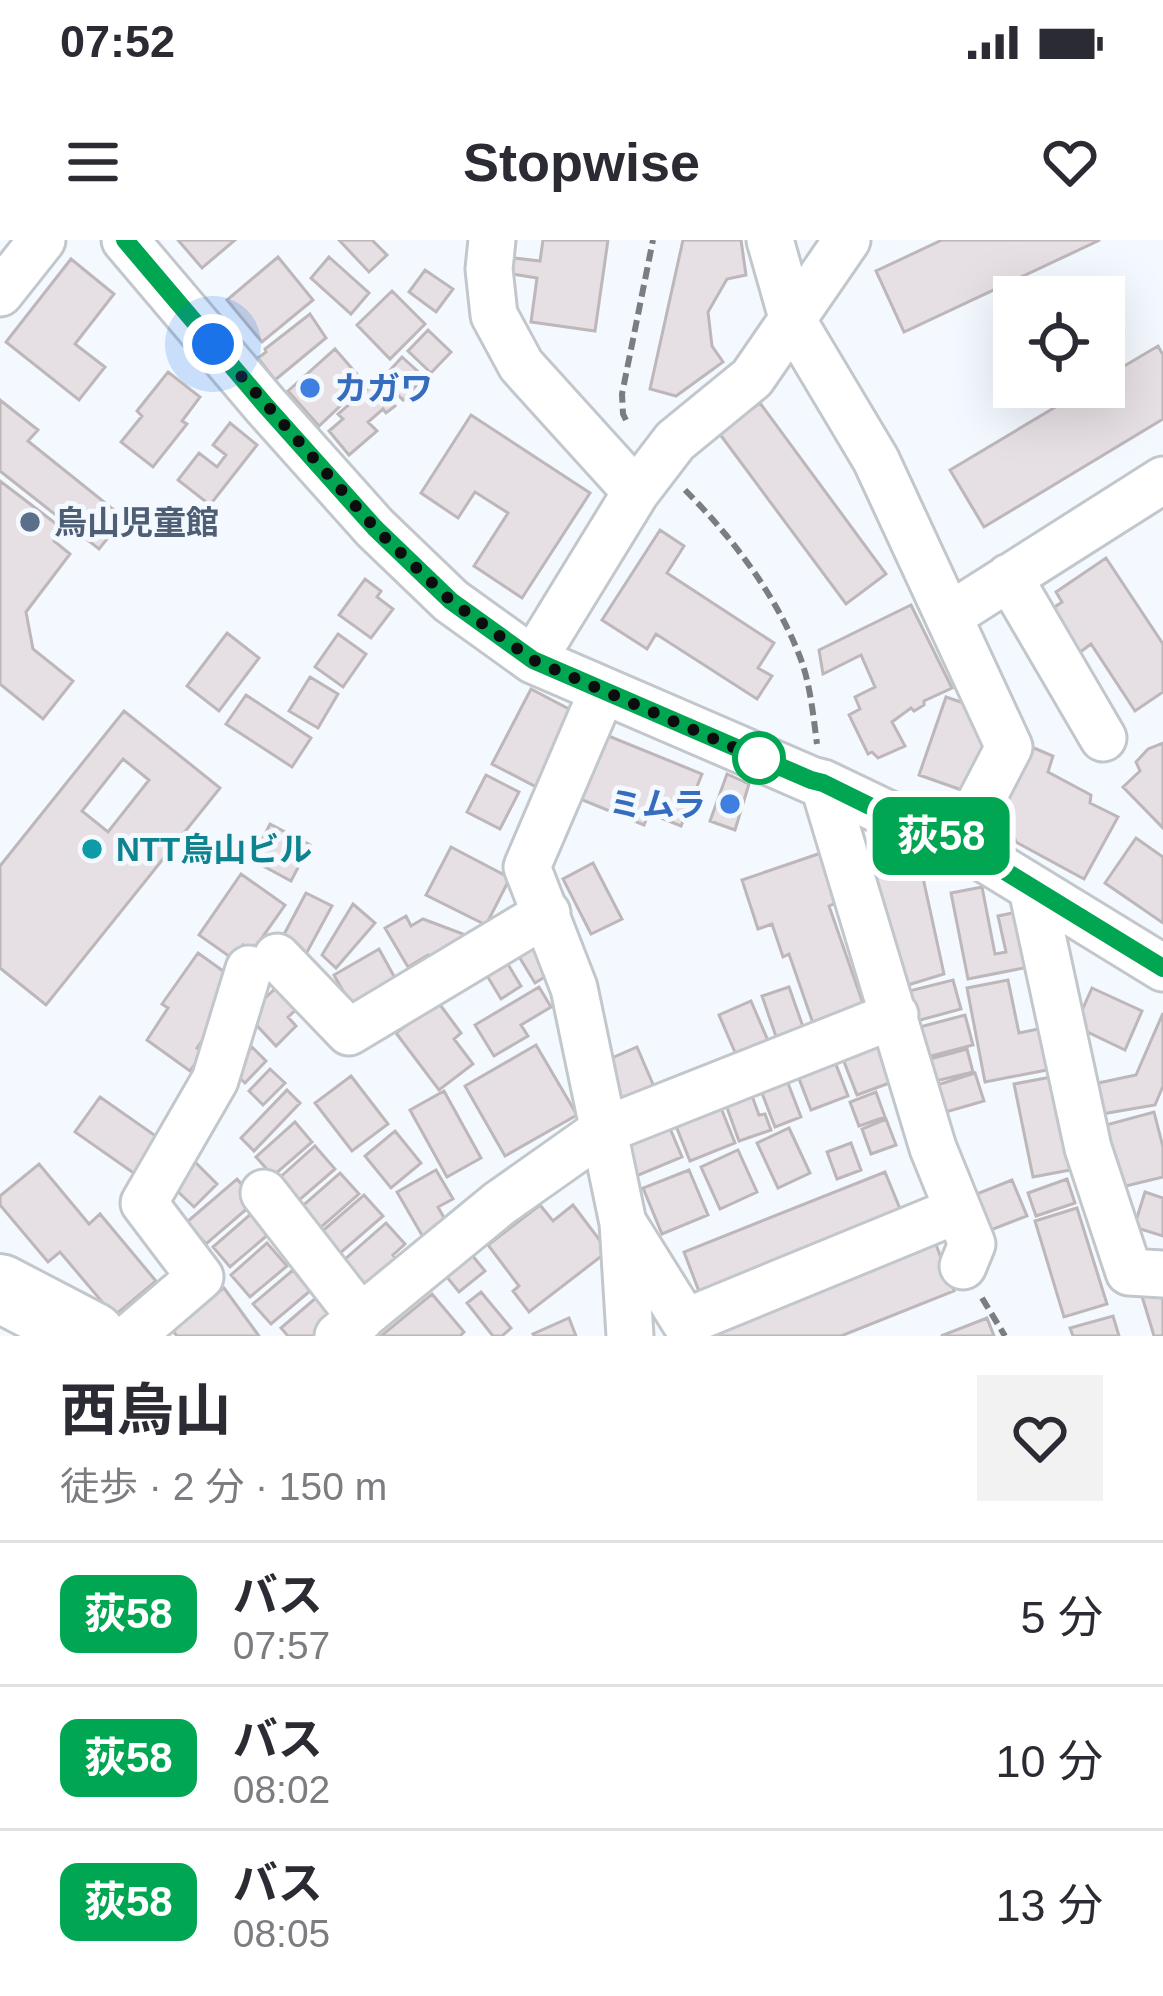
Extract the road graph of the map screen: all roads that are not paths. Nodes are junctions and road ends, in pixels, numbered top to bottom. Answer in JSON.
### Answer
{"nodes":[{"id":1,"x":42,"y":240,"type":"edge"},
{"id":2,"x":492,"y":240,"type":"edge"},
{"id":3,"x":770,"y":240,"type":"edge"},
{"id":4,"x":847,"y":240,"type":"edge"},
{"id":5,"x":129,"y":241,"type":"edge"},
{"id":6,"x":0,"y":293,"type":"edge"},
{"id":7,"x":793,"y":321,"type":"junction"},
{"id":8,"x":647,"y":477,"type":"junction"},
{"id":9,"x":1163,"y":480,"type":"edge"},
{"id":10,"x":1009,"y":577,"type":"junction"},
{"id":11,"x":949,"y":616,"type":"junction"},
{"id":12,"x":533,"y":660,"type":"junction"},
{"id":13,"x":602,"y":692,"type":"junction"},
{"id":14,"x":1103,"y":738,"type":"dead end"},
{"id":15,"x":823,"y":783,"type":"junction"},
{"id":16,"x":959,"y":843,"type":"junction"},
{"id":17,"x":1032,"y":889,"type":"junction"},
{"id":18,"x":547,"y":914,"type":"junction"},
{"id":19,"x":1163,"y":968,"type":"edge"},
{"id":20,"x":895,"y":1015,"type":"junction"},
{"id":21,"x":602,"y":1131,"type":"junction"},
{"id":22,"x":264,"y":1193,"type":"dead end"},
{"id":23,"x":958,"y":1210,"type":"junction"},
{"id":24,"x":623,"y":1223,"type":"junction"},
{"id":25,"x":964,"y":1266,"type":"dead end"},
{"id":26,"x":1163,"y":1274,"type":"edge"},
{"id":27,"x":0,"y":1288,"type":"edge"},
{"id":28,"x":0,"y":1325,"type":"edge"},
{"id":29,"x":349,"y":1327,"type":"edge"},
{"id":30,"x":22,"y":1336,"type":"edge"},
{"id":31,"x":92,"y":1336,"type":"edge"},
{"id":32,"x":131,"y":1336,"type":"edge"},
{"id":33,"x":629,"y":1336,"type":"edge"}],
"edges":[{"from":1,"to":6,"type":"street"},
{"from":2,"to":8,"type":"street"},
{"from":3,"to":7,"type":"street"},
{"from":4,"to":7,"type":"street"},
{"from":5,"to":12,"type":"street"},
{"from":7,"to":8,"type":"street"},
{"from":7,"to":11,"type":"street"},
{"from":8,"to":12,"type":"street"},
{"from":9,"to":10,"type":"street"},
{"from":10,"to":11,"type":"street"},
{"from":10,"to":14,"type":"street"},
{"from":11,"to":16,"type":"street"},
{"from":12,"to":13,"type":"street"},
{"from":13,"to":15,"type":"street"},
{"from":13,"to":18,"type":"street"},
{"from":15,"to":16,"type":"street"},
{"from":15,"to":20,"type":"street"},
{"from":16,"to":17,"type":"street"},
{"from":17,"to":19,"type":"street"},
{"from":17,"to":26,"type":"street"},
{"from":18,"to":21,"type":"street"},
{"from":18,"to":32,"type":"street"},
{"from":20,"to":21,"type":"street"},
{"from":20,"to":23,"type":"street"},
{"from":21,"to":24,"type":"street"},
{"from":21,"to":29,"type":"street"},
{"from":22,"to":29,"type":"street"},
{"from":23,"to":24,"type":"street"},
{"from":23,"to":25,"type":"street"},
{"from":24,"to":33,"type":"street"},
{"from":27,"to":31,"type":"highway"},
{"from":28,"to":30,"type":"highway"}]}
